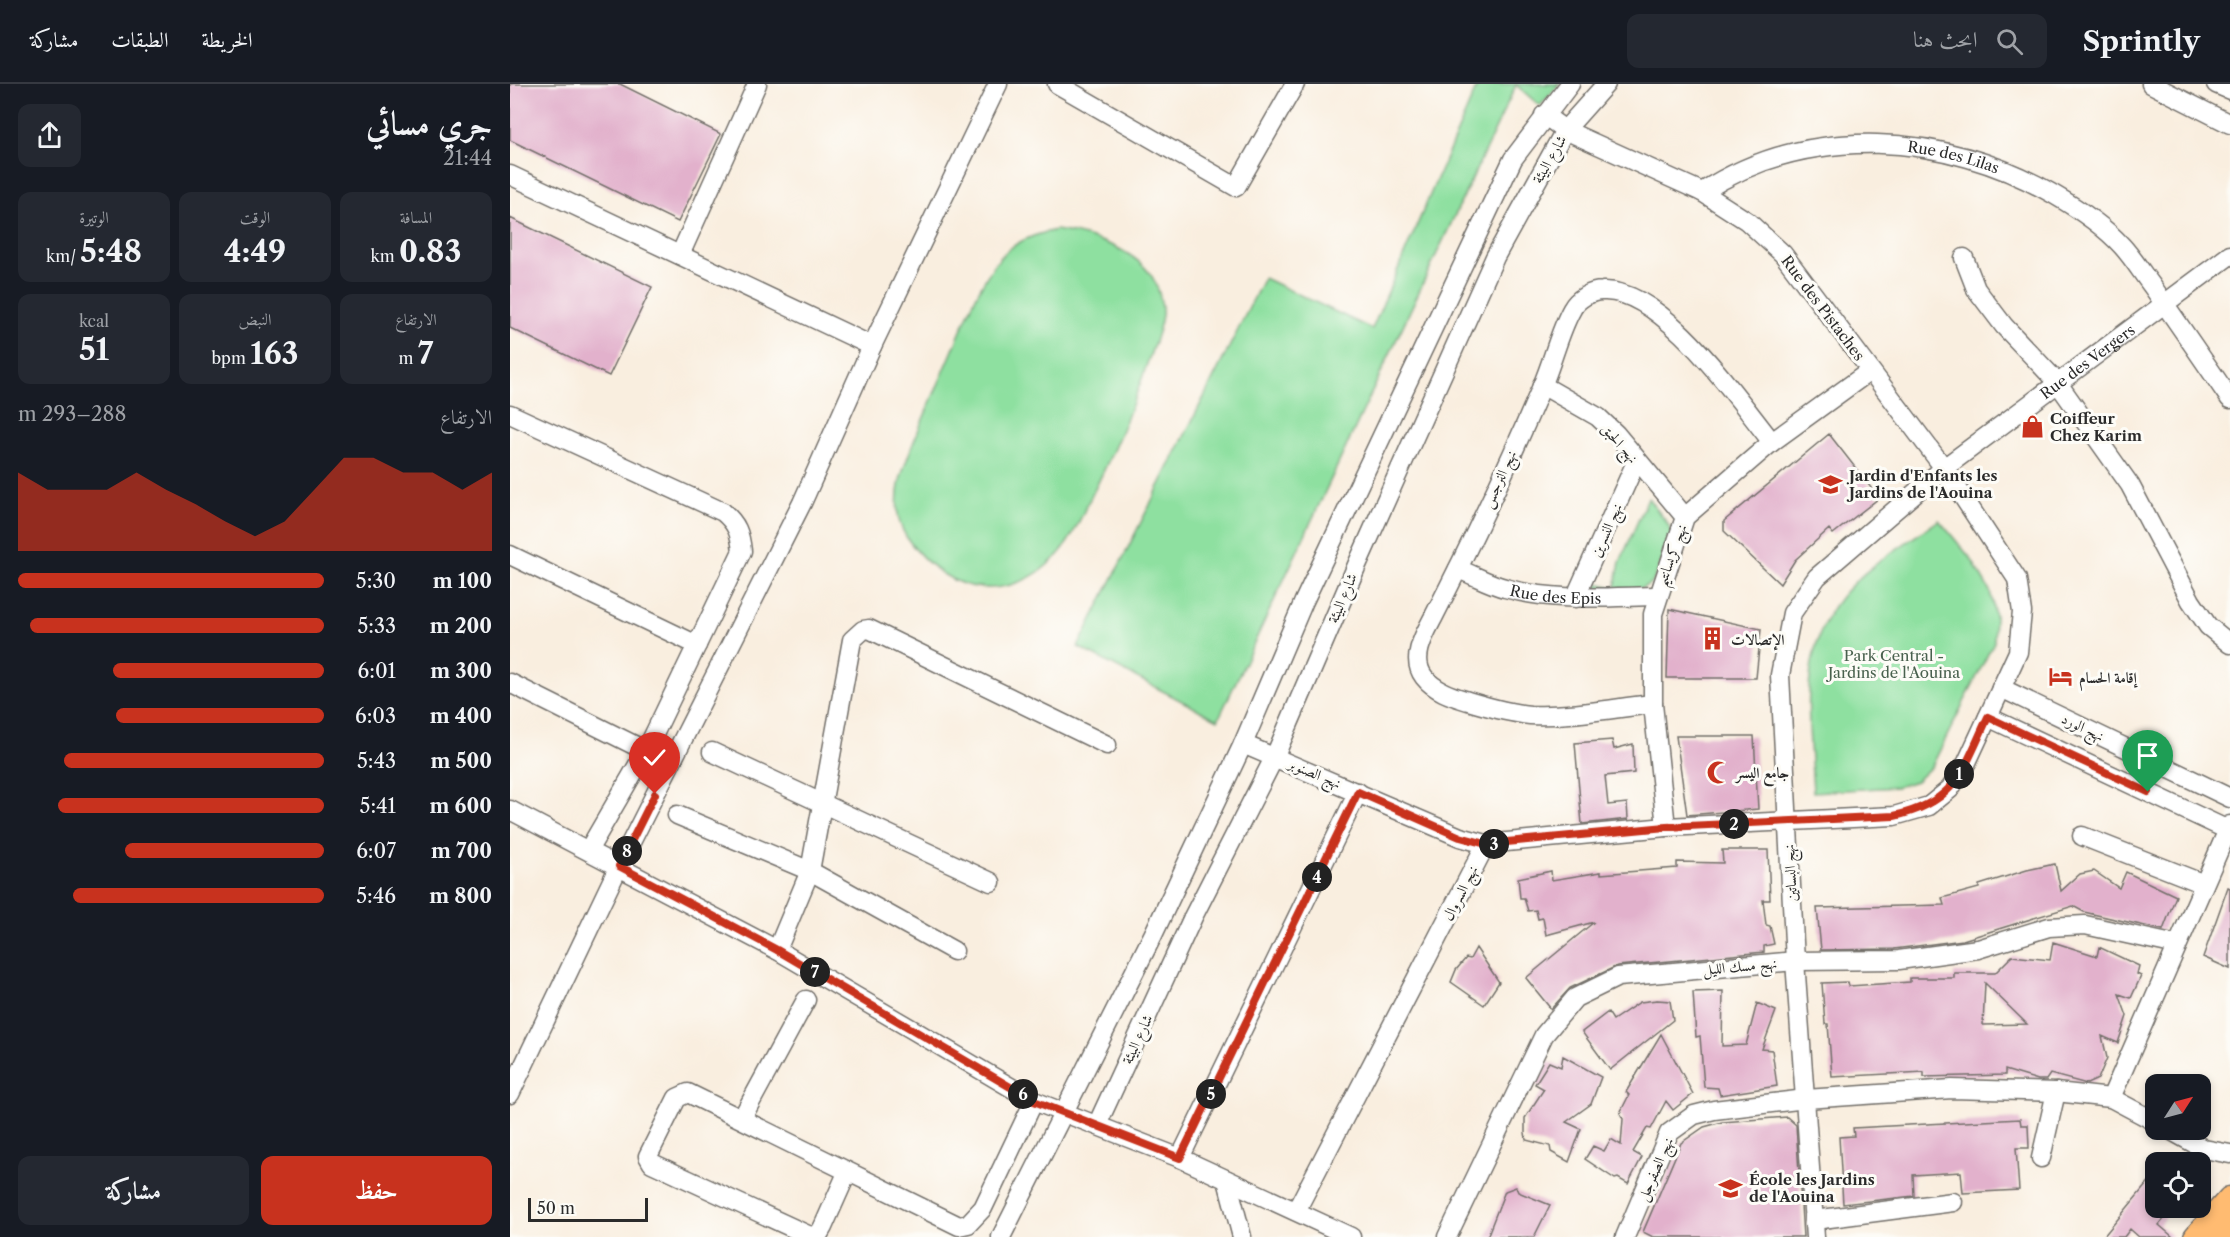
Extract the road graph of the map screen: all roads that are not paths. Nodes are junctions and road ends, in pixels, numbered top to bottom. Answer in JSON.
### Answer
{"nodes":[{"id":1,"x":757,"y":84,"type":"edge"},
{"id":2,"x":998,"y":84,"type":"edge"},
{"id":3,"x":1057,"y":84,"type":"edge"},
{"id":4,"x":1295,"y":84,"type":"edge"},
{"id":5,"x":1570,"y":84,"type":"edge"},
{"id":6,"x":1606,"y":84,"type":"edge"},
{"id":7,"x":2151,"y":84,"type":"edge"},
{"id":8,"x":2216,"y":84,"type":"edge"},
{"id":9,"x":2230,"y":90,"type":"edge"},
{"id":10,"x":1544,"y":115,"type":"junction"},
{"id":11,"x":2230,"y":124,"type":"edge"},
{"id":12,"x":1565,"y":130,"type":"junction"},
{"id":13,"x":510,"y":175,"type":"edge"},
{"id":14,"x":1702,"y":192,"type":"junction"},
{"id":15,"x":680,"y":255,"type":"junction"},
{"id":16,"x":2230,"y":255,"type":"edge"},
{"id":17,"x":1964,"y":258,"type":"dead end"},
{"id":18,"x":2164,"y":303,"type":"junction"},
{"id":19,"x":872,"y":345,"type":"junction"},
{"id":20,"x":1870,"y":371,"type":"junction"},
{"id":21,"x":2058,"y":382,"type":"junction"},
{"id":22,"x":1542,"y":385,"type":"junction"},
{"id":23,"x":2230,"y":399,"type":"edge"},
{"id":24,"x":510,"y":414,"type":"edge"},
{"id":25,"x":1772,"y":442,"type":"junction"},
{"id":26,"x":1636,"y":462,"type":"junction"},
{"id":27,"x":1944,"y":468,"type":"junction"},
{"id":28,"x":1685,"y":518,"type":"junction"},
{"id":29,"x":510,"y":555,"type":"edge"},
{"id":30,"x":1458,"y":569,"type":"junction"},
{"id":31,"x":1657,"y":596,"type":"junction"},
{"id":32,"x":1575,"y":598,"type":"junction"},
{"id":33,"x":2230,"y":644,"type":"edge"},
{"id":34,"x":697,"y":645,"type":"junction"},
{"id":35,"x":510,"y":683,"type":"edge"},
{"id":36,"x":2001,"y":688,"type":"junction"},
{"id":37,"x":1653,"y":704,"type":"junction"},
{"id":38,"x":1988,"y":717,"type":"junction"},
{"id":39,"x":1243,"y":744,"type":"junction"},
{"id":40,"x":1107,"y":745,"type":"dead end"},
{"id":41,"x":646,"y":751,"type":"junction"},
{"id":42,"x":712,"y":752,"type":"dead end"},
{"id":43,"x":1275,"y":756,"type":"junction"},
{"id":44,"x":1358,"y":792,"type":"junction"},
{"id":45,"x":2230,"y":798,"type":"edge"},
{"id":46,"x":824,"y":805,"type":"junction"},
{"id":47,"x":510,"y":810,"type":"edge"},
{"id":48,"x":677,"y":816,"type":"dead end"},
{"id":49,"x":1787,"y":820,"type":"junction"},
{"id":50,"x":1666,"y":827,"type":"junction"},
{"id":51,"x":2229,"y":829,"type":"edge"},
{"id":52,"x":2082,"y":836,"type":"dead end"},
{"id":53,"x":1486,"y":844,"type":"junction"},
{"id":54,"x":589,"y":849,"type":"junction"},
{"id":55,"x":619,"y":866,"type":"junction"},
{"id":56,"x":810,"y":872,"type":"junction"},
{"id":57,"x":991,"y":882,"type":"dead end"},
{"id":58,"x":2204,"y":884,"type":"junction"},
{"id":59,"x":2177,"y":945,"type":"junction"},
{"id":60,"x":777,"y":950,"type":"junction"},
{"id":61,"x":954,"y":951,"type":"dead end"},
{"id":62,"x":1795,"y":961,"type":"junction"},
{"id":63,"x":806,"y":1000,"type":"dead end"},
{"id":64,"x":2056,"y":1092,"type":"junction"},
{"id":65,"x":510,"y":1094,"type":"edge"},
{"id":66,"x":2111,"y":1098,"type":"junction"},
{"id":67,"x":1806,"y":1100,"type":"junction"},
{"id":68,"x":1034,"y":1101,"type":"junction"},
{"id":69,"x":1063,"y":1113,"type":"junction"},
{"id":70,"x":2145,"y":1116,"type":"edge"},
{"id":71,"x":742,"y":1118,"type":"junction"},
{"id":72,"x":1097,"y":1125,"type":"junction"},
{"id":73,"x":2188,"y":1140,"type":"edge"},
{"id":74,"x":2230,"y":1154,"type":"edge"},
{"id":75,"x":1180,"y":1158,"type":"junction"},
{"id":76,"x":2041,"y":1158,"type":"dead end"},
{"id":77,"x":847,"y":1173,"type":"junction"},
{"id":78,"x":1227,"y":1180,"type":"junction"},
{"id":79,"x":2230,"y":1199,"type":"edge"},
{"id":80,"x":1953,"y":1202,"type":"dead end"},
{"id":81,"x":1296,"y":1210,"type":"junction"},
{"id":82,"x":1814,"y":1228,"type":"edge"},
{"id":83,"x":2230,"y":1228,"type":"edge"},
{"id":84,"x":1331,"y":1229,"type":"junction"},
{"id":85,"x":1001,"y":1237,"type":"edge"},
{"id":86,"x":1242,"y":1237,"type":"edge"},
{"id":87,"x":1315,"y":1237,"type":"edge"},
{"id":88,"x":1351,"y":1237,"type":"edge"},
{"id":89,"x":1447,"y":1237,"type":"edge"},
{"id":90,"x":1626,"y":1237,"type":"edge"},
{"id":91,"x":2196,"y":1237,"type":"edge"},
{"id":92,"x":2223,"y":1237,"type":"edge"}],
"edges":[{"from":1,"to":15,"type":"street"},
{"from":2,"to":19,"type":"street"},
{"from":3,"to":4,"type":"street"},
{"from":5,"to":10,"type":"street","name":"شارع البيئة"},
{"from":6,"to":12,"type":"street","name":"شارع البيئة"},
{"from":7,"to":11,"type":"street"},
{"from":8,"to":9,"type":"street"},
{"from":10,"to":12,"type":"street","name":"Rue des Pistaches"},
{"from":10,"to":39,"type":"street","name":"شارع البيئة"},
{"from":12,"to":14,"type":"street","name":"Rue des Pistaches"},
{"from":12,"to":43,"type":"street","name":"شارع البيئة"},
{"from":13,"to":15,"type":"street"},
{"from":14,"to":18,"type":"street","name":"Rue des Lilas"},
{"from":14,"to":20,"type":"street","name":"Rue des Pistaches"},
{"from":15,"to":19,"type":"street"},
{"from":16,"to":18,"type":"street","name":"Rue des Vergers"},
{"from":17,"to":21,"type":"street"},
{"from":18,"to":21,"type":"street","name":"Rue des Vergers"},
{"from":18,"to":23,"type":"street","name":"Rue des Lilas"},
{"from":19,"to":55,"type":"street"},
{"from":20,"to":25,"type":"street","name":"نهج كريسانتيم"},
{"from":20,"to":27,"type":"street","name":"Rue des Pistaches"},
{"from":21,"to":27,"type":"street","name":"Rue des Vergers"},
{"from":21,"to":33,"type":"street"},
{"from":22,"to":25,"type":"street","name":"نهج النرجس"},
{"from":22,"to":26,"type":"street","name":"نهج الحبق"},
{"from":22,"to":30,"type":"street","name":"نهج النرجس"},
{"from":24,"to":34,"type":"street"},
{"from":25,"to":28,"type":"street","name":"نهج كريسانتيم"},
{"from":26,"to":28,"type":"street","name":"نهج الحبق"},
{"from":26,"to":32,"type":"street","name":"نهج النسرين"},
{"from":27,"to":36,"type":"street","name":"Rue des Pistaches"},
{"from":27,"to":49,"type":"street","name":"نهج البساتين"},
{"from":28,"to":31,"type":"street","name":"نهج كريسانتيم"},
{"from":29,"to":34,"type":"street"},
{"from":30,"to":32,"type":"street","name":"Rue des Epis"},
{"from":30,"to":37,"type":"street","name":"نهج النرجس"},
{"from":31,"to":32,"type":"street","name":"Rue des Epis"},
{"from":31,"to":37,"type":"street","name":"نهج كريسانتيم"},
{"from":34,"to":41,"type":"street"},
{"from":35,"to":41,"type":"street"},
{"from":36,"to":38,"type":"street","name":"Rue des Pistaches"},
{"from":36,"to":45,"type":"street","name":"نهج الورد"},
{"from":37,"to":50,"type":"street","name":"نهج كريسانتيم"},
{"from":38,"to":49,"type":"street","name":"Rue des Pistaches"},
{"from":38,"to":51,"type":"street","name":"نهج الورد"},
{"from":39,"to":43,"type":"street","name":"نهج الصنوبر"},
{"from":39,"to":69,"type":"street","name":"شارع البيئة"},
{"from":40,"to":46,"type":"street"},
{"from":41,"to":54,"type":"street"},
{"from":42,"to":46,"type":"street"},
{"from":43,"to":44,"type":"street","name":"نهج الصنوبر"},
{"from":43,"to":72,"type":"street","name":"شارع البيئة"},
{"from":44,"to":53,"type":"street","name":"نهج الصنوبر"},
{"from":44,"to":75,"type":"street"},
{"from":46,"to":56,"type":"street"},
{"from":46,"to":57,"type":"street"},
{"from":47,"to":54,"type":"street"},
{"from":48,"to":56,"type":"street"},
{"from":49,"to":50,"type":"street"},
{"from":49,"to":62,"type":"street","name":"نهج البساتين"},
{"from":50,"to":53,"type":"street"},
{"from":51,"to":58,"type":"street"},
{"from":52,"to":58,"type":"street"},
{"from":53,"to":81,"type":"street","name":"نهج السروال"},
{"from":54,"to":55,"type":"street"},
{"from":55,"to":60,"type":"street"},
{"from":55,"to":65,"type":"street"},
{"from":56,"to":60,"type":"street"},
{"from":56,"to":61,"type":"street"},
{"from":58,"to":59,"type":"street"},
{"from":59,"to":62,"type":"street","name":"نهج مسك الليل"},
{"from":59,"to":66,"type":"street"},
{"from":60,"to":68,"type":"street"},
{"from":62,"to":67,"type":"street","name":"نهج البساتين"},
{"from":62,"to":89,"type":"street","name":"نهج مسك الليل"},
{"from":63,"to":71,"type":"street"},
{"from":64,"to":66,"type":"street","name":"نهج الصفرجل"},
{"from":64,"to":67,"type":"street","name":"نهج الصفرجل"},
{"from":64,"to":76,"type":"street"},
{"from":66,"to":70,"type":"street"},
{"from":67,"to":82,"type":"street","name":"نهج البساتين"},
{"from":67,"to":90,"type":"street","name":"نهج الصفرجل"},
{"from":68,"to":69,"type":"street"},
{"from":68,"to":77,"type":"street"},
{"from":69,"to":72,"type":"street"},
{"from":69,"to":85,"type":"street","name":"شارع البيئة"},
{"from":71,"to":77,"type":"street"},
{"from":71,"to":77,"type":"street"},
{"from":72,"to":75,"type":"street"},
{"from":73,"to":74,"type":"street"},
{"from":75,"to":78,"type":"street"},
{"from":78,"to":81,"type":"street"},
{"from":78,"to":86,"type":"street"},
{"from":79,"to":91,"type":"main road"},
{"from":80,"to":82,"type":"street"},
{"from":81,"to":84,"type":"street"},
{"from":83,"to":92,"type":"main road"},
{"from":84,"to":87,"type":"street"},
{"from":84,"to":88,"type":"street"}]}
